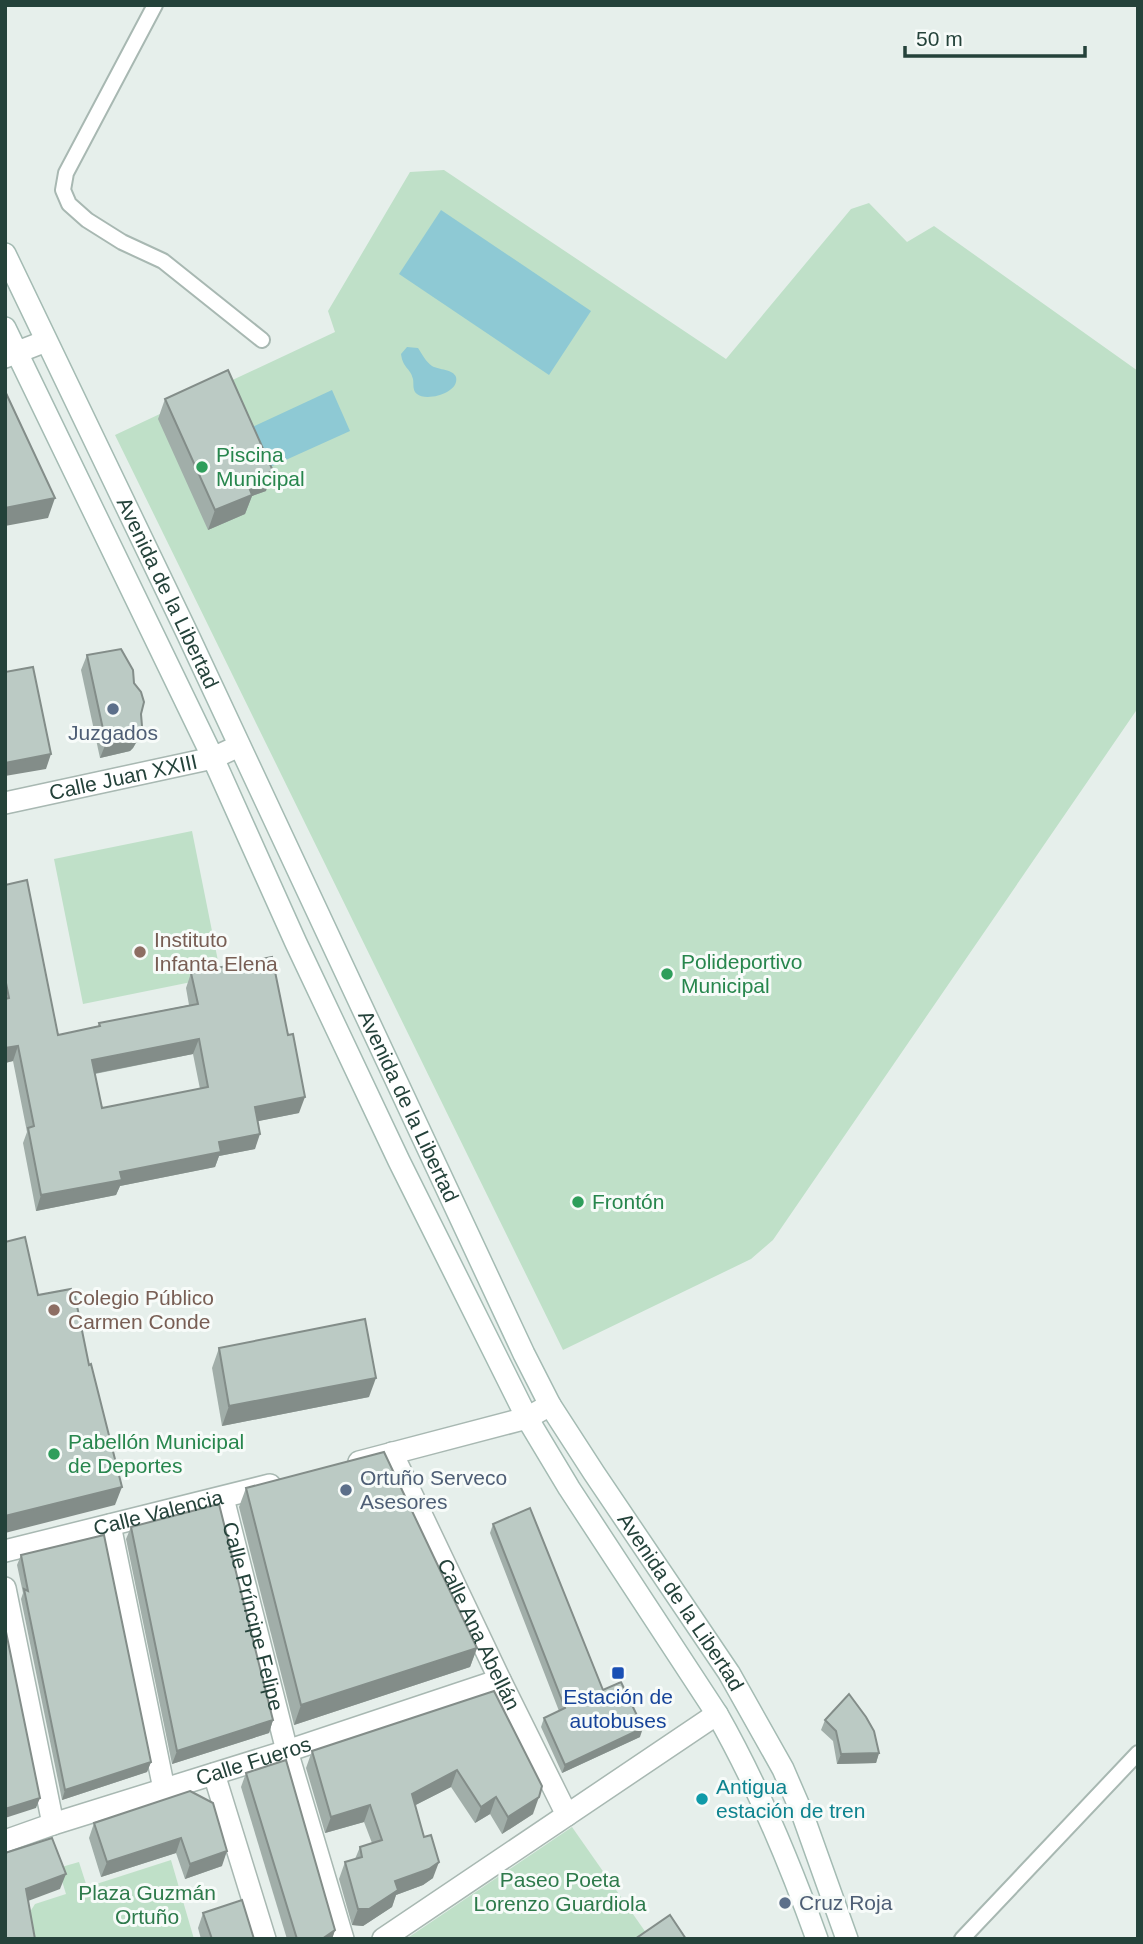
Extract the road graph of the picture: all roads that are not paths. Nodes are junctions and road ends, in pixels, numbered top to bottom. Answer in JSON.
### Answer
{"nodes":[{"id":1,"x":155,"y":5,"type":"edge"},
{"id":2,"x":5,"y":254,"type":"edge"},
{"id":3,"x":5,"y":328,"type":"edge"},
{"id":4,"x":262,"y":340,"type":"dead end"},
{"id":5,"x":46,"y":341,"type":"junction"},
{"id":6,"x":11,"y":354,"type":"edge"},
{"id":7,"x":239,"y":746,"type":"junction"},
{"id":8,"x":213,"y":758,"type":"junction"},
{"id":9,"x":5,"y":803,"type":"edge"},
{"id":10,"x":550,"y":1405,"type":"junction"},
{"id":11,"x":527,"y":1418,"type":"junction"},
{"id":12,"x":392,"y":1452,"type":"junction"},
{"id":13,"x":340,"y":1466,"type":"edge"},
{"id":14,"x":288,"y":1480,"type":"edge"},
{"id":15,"x":223,"y":1498,"type":"junction"},
{"id":16,"x":110,"y":1525,"type":"junction"},
{"id":17,"x":5,"y":1551,"type":"edge"},
{"id":18,"x":5,"y":1588,"type":"edge"},
{"id":19,"x":500,"y":1679,"type":"junction"},
{"id":20,"x":717,"y":1714,"type":"junction"},
{"id":21,"x":287,"y":1751,"type":"junction"},
{"id":22,"x":1138,"y":1753,"type":"edge"},
{"id":23,"x":214,"y":1774,"type":"junction"},
{"id":24,"x":164,"y":1789,"type":"junction"},
{"id":25,"x":567,"y":1815,"type":"junction"},
{"id":26,"x":53,"y":1824,"type":"junction"},
{"id":27,"x":5,"y":1841,"type":"edge"},
{"id":28,"x":265,"y":1939,"type":"edge"},
{"id":29,"x":343,"y":1939,"type":"edge"},
{"id":30,"x":383,"y":1939,"type":"edge"},
{"id":31,"x":817,"y":1939,"type":"edge"},
{"id":32,"x":847,"y":1939,"type":"edge"},
{"id":33,"x":962,"y":1939,"type":"edge"}],
"edges":[{"from":1,"to":4,"type":"lane"},
{"from":2,"to":5,"type":"main road","name":"Avenida de la Libertad"},
{"from":3,"to":6,"type":"main road"},
{"from":5,"to":6,"type":"main road"},
{"from":5,"to":7,"type":"main road","name":"Avenida de la Libertad"},
{"from":6,"to":8,"type":"main road"},
{"from":7,"to":8,"type":"main road","name":"Calle Juan XXIII"},
{"from":7,"to":10,"type":"main road","name":"Avenida de la Libertad"},
{"from":8,"to":9,"type":"main road","name":"Calle Juan XXIII"},
{"from":8,"to":11,"type":"main road"},
{"from":10,"to":11,"type":"main road"},
{"from":10,"to":32,"type":"main road","name":"Avenida de la Libertad"},
{"from":11,"to":12,"type":"main road"},
{"from":11,"to":20,"type":"main road"},
{"from":12,"to":13,"type":"main road"},
{"from":12,"to":19,"type":"main road","name":"Calle Ana Abellán"},
{"from":14,"to":15,"type":"main road","name":"Calle Valencia"},
{"from":15,"to":16,"type":"main road","name":"Calle Valencia"},
{"from":15,"to":21,"type":"main road","name":"Calle Príncipe Felipe"},
{"from":16,"to":17,"type":"main road","name":"Calle Valencia"},
{"from":16,"to":24,"type":"main road"},
{"from":18,"to":26,"type":"main road"},
{"from":19,"to":21,"type":"main road","name":"Calle Fueros"},
{"from":19,"to":25,"type":"main road","name":"Calle Ana Abellán"},
{"from":20,"to":25,"type":"main road"},
{"from":20,"to":31,"type":"main road"},
{"from":21,"to":23,"type":"main road","name":"Calle Fueros"},
{"from":21,"to":29,"type":"main road","name":"Calle Príncipe Felipe"},
{"from":22,"to":33,"type":"lane"},
{"from":23,"to":24,"type":"main road","name":"Calle Fueros"},
{"from":23,"to":28,"type":"main road"},
{"from":24,"to":26,"type":"main road","name":"Calle Fueros"},
{"from":25,"to":30,"type":"main road"},
{"from":26,"to":27,"type":"main road","name":"Calle Fueros"}]}
